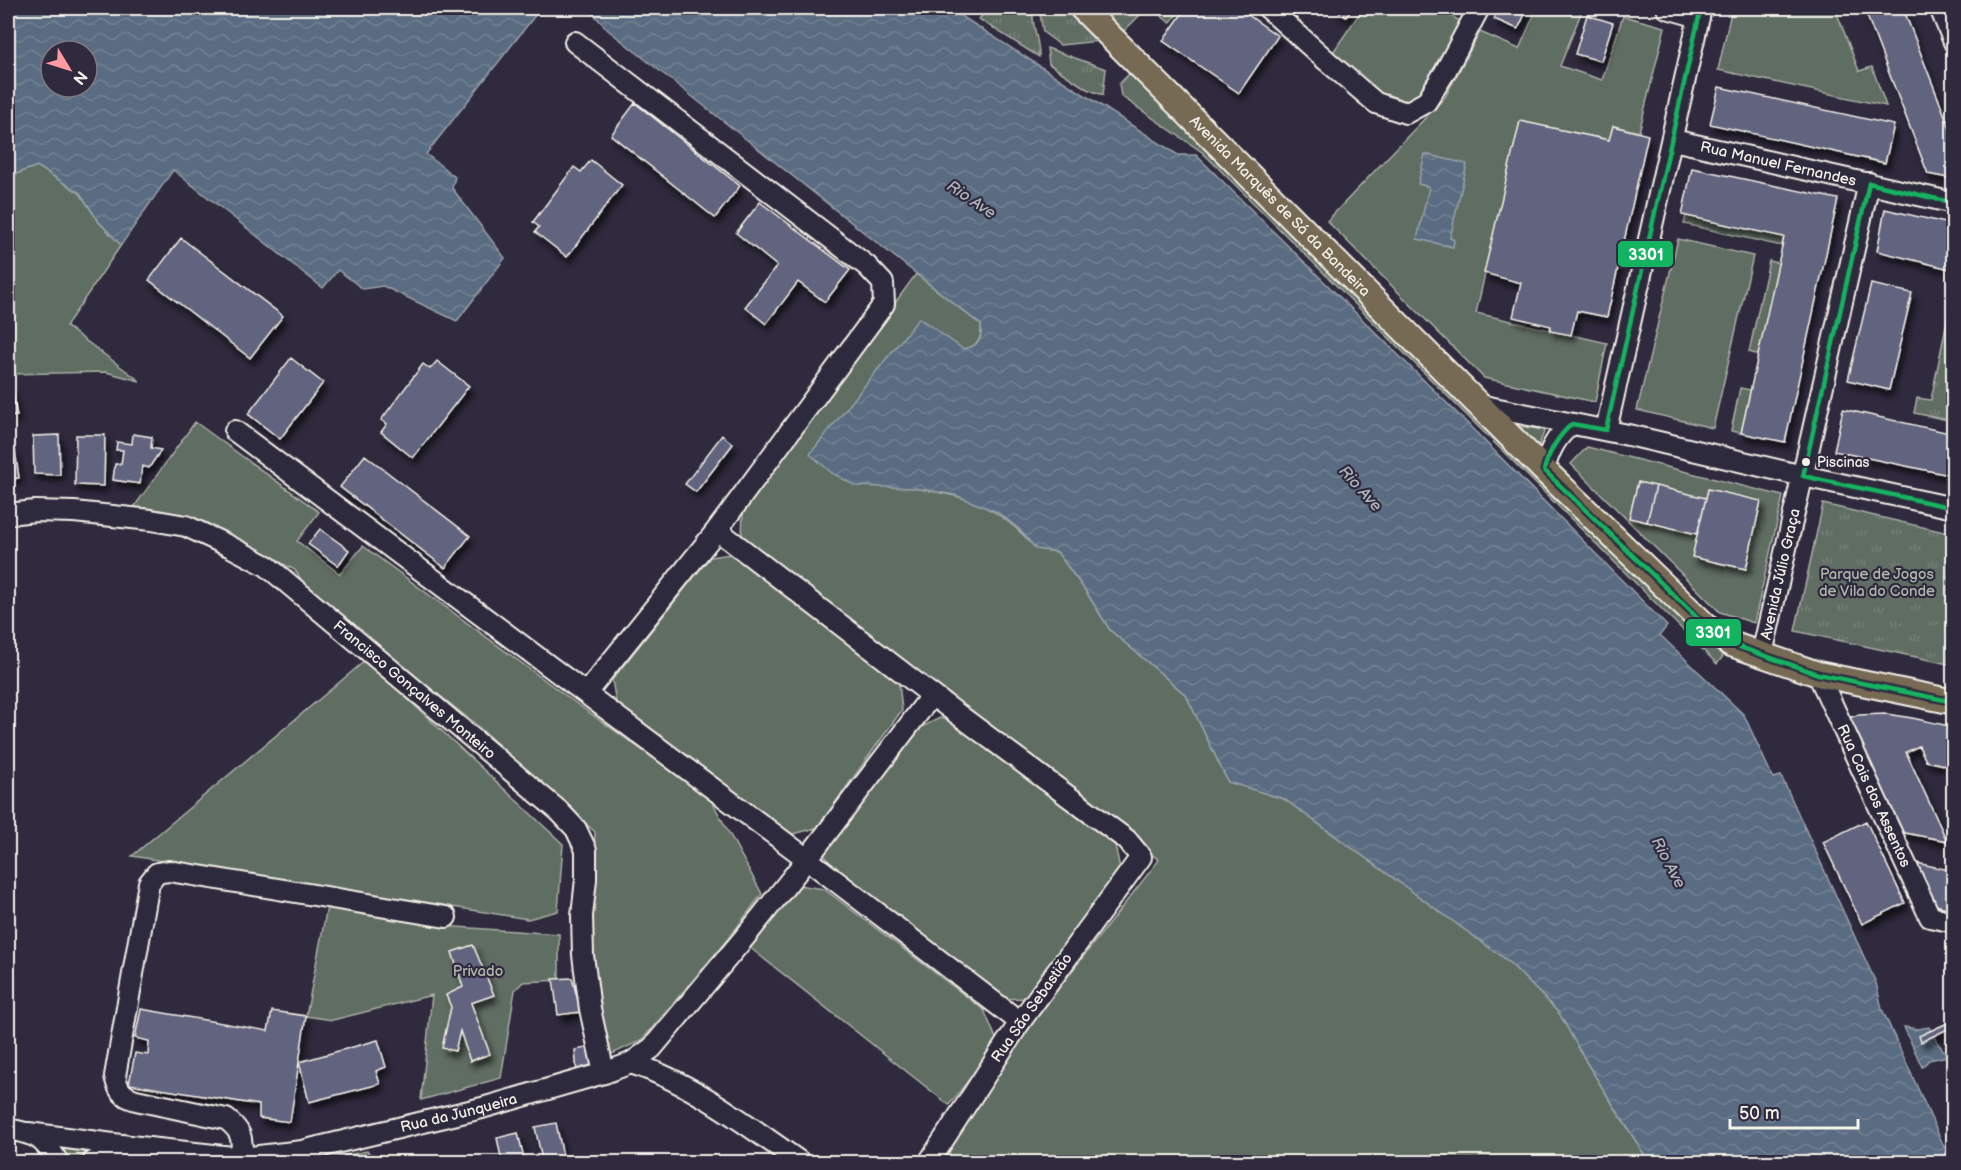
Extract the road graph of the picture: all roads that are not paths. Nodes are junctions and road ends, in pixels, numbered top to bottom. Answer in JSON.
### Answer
{"nodes":[{"id":1,"x":1082,"y":8,"type":"edge"},
{"id":2,"x":1268,"y":8,"type":"edge"},
{"id":3,"x":1479,"y":8,"type":"edge"},
{"id":4,"x":1667,"y":8,"type":"edge"},
{"id":5,"x":1940,"y":8,"type":"edge"},
{"id":6,"x":1700,"y":12,"type":"edge"},
{"id":7,"x":575,"y":42,"type":"dead end"},
{"id":8,"x":1953,"y":42,"type":"edge"},
{"id":9,"x":1673,"y":140,"type":"junction"},
{"id":10,"x":1869,"y":183,"type":"junction"},
{"id":11,"x":1953,"y":203,"type":"edge"},
{"id":12,"x":1479,"y":405,"type":"junction"},
{"id":13,"x":1572,"y":424,"type":"junction"},
{"id":14,"x":1606,"y":430,"type":"junction"},
{"id":15,"x":235,"y":431,"type":"dead end"},
{"id":16,"x":1544,"y":470,"type":"junction"},
{"id":17,"x":1803,"y":476,"type":"junction"},
{"id":18,"x":1953,"y":508,"type":"edge"},
{"id":19,"x":8,"y":514,"type":"edge"},
{"id":20,"x":717,"y":530,"type":"junction"},
{"id":21,"x":1762,"y":654,"type":"junction"},
{"id":22,"x":1818,"y":674,"type":"junction"},
{"id":23,"x":586,"y":693,"type":"junction"},
{"id":24,"x":932,"y":694,"type":"junction"},
{"id":25,"x":1953,"y":702,"type":"edge"},
{"id":26,"x":807,"y":859,"type":"junction"},
{"id":27,"x":446,"y":917,"type":"dead end"},
{"id":28,"x":1953,"y":922,"type":"edge"},
{"id":29,"x":1020,"y":1022,"type":"junction"},
{"id":30,"x":631,"y":1063,"type":"junction"},
{"id":31,"x":604,"y":1073,"type":"junction"},
{"id":32,"x":8,"y":1129,"type":"edge"},
{"id":33,"x":28,"y":1134,"type":"junction"},
{"id":34,"x":121,"y":1145,"type":"junction"},
{"id":35,"x":242,"y":1158,"type":"junction"},
{"id":36,"x":58,"y":1162,"type":"edge"},
{"id":37,"x":93,"y":1162,"type":"edge"},
{"id":38,"x":800,"y":1162,"type":"edge"},
{"id":39,"x":929,"y":1162,"type":"edge"}],
"edges":[{"from":1,"to":12,"type":"main road","name":"Avenida Marquês de Sá da Bandeira"},
{"from":2,"to":3,"type":"street"},
{"from":4,"to":6,"type":"street"},
{"from":5,"to":8,"type":"street"},
{"from":6,"to":9,"type":"street"},
{"from":7,"to":20,"type":"street"},
{"from":9,"to":10,"type":"street","name":"Rua Manuel Fernandes"},
{"from":9,"to":14,"type":"street"},
{"from":10,"to":11,"type":"street","name":"Rua Manuel Fernandes"},
{"from":10,"to":17,"type":"street","name":"Avenida Júlio Graça"},
{"from":12,"to":13,"type":"street"},
{"from":12,"to":16,"type":"main road","name":"Avenida Marquês de Sá da Bandeira"},
{"from":13,"to":14,"type":"street"},
{"from":13,"to":16,"type":"street"},
{"from":14,"to":17,"type":"street"},
{"from":15,"to":23,"type":"street"},
{"from":16,"to":21,"type":"main road","name":"Avenida Marquês de Sá da Bandeira"},
{"from":17,"to":18,"type":"street"},
{"from":17,"to":21,"type":"street","name":"Avenida Júlio Graça"},
{"from":19,"to":31,"type":"street","name":"Francisco Gonçalves Monteiro"},
{"from":20,"to":23,"type":"street"},
{"from":20,"to":24,"type":"street"},
{"from":21,"to":22,"type":"main road","name":"Avenida Júlio Graça"},
{"from":22,"to":25,"type":"main road","name":"Avenida Júlio Graça"},
{"from":22,"to":28,"type":"street","name":"Rua Cais dos Assentos"},
{"from":23,"to":26,"type":"street"},
{"from":24,"to":26,"type":"street","name":"Rua da Junqueira"},
{"from":24,"to":29,"type":"street","name":"Rua São Sebastião"},
{"from":26,"to":29,"type":"street"},
{"from":26,"to":30,"type":"street","name":"Rua da Junqueira"},
{"from":27,"to":35,"type":"street"},
{"from":29,"to":39,"type":"street","name":"Rua São Sebastião"},
{"from":30,"to":31,"type":"street","name":"Rua da Junqueira"},
{"from":30,"to":38,"type":"street"},
{"from":31,"to":35,"type":"street","name":"Rua da Junqueira"},
{"from":32,"to":33,"type":"street","name":"Rua da Junqueira"},
{"from":33,"to":34,"type":"street","name":"Rua da Junqueira"},
{"from":33,"to":36,"type":"street"},
{"from":34,"to":35,"type":"street","name":"Rua da Junqueira"},
{"from":34,"to":37,"type":"street"}]}
